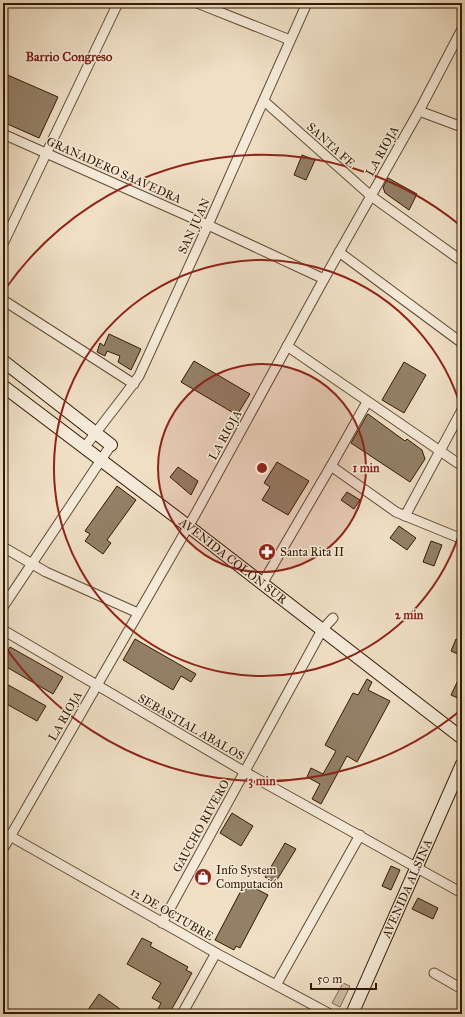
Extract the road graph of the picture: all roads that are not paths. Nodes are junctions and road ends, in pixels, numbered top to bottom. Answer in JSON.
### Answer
{"nodes":[{"id":1,"x":118,"y":3,"type":"edge"},
{"id":2,"x":197,"y":3,"type":"edge"},
{"id":3,"x":307,"y":3,"type":"edge"},
{"id":4,"x":462,"y":29,"type":"edge"},
{"id":5,"x":290,"y":40,"type":"junction"},
{"id":6,"x":264,"y":101,"type":"junction"},
{"id":7,"x":418,"y":111,"type":"junction"},
{"id":8,"x":462,"y":127,"type":"edge"},
{"id":9,"x":3,"y":134,"type":"edge"},
{"id":10,"x":46,"y":153,"type":"junction"},
{"id":11,"x":371,"y":196,"type":"junction"},
{"id":12,"x":208,"y":225,"type":"junction"},
{"id":13,"x":3,"y":244,"type":"edge"},
{"id":14,"x":340,"y":252,"type":"junction"},
{"id":15,"x":462,"y":260,"type":"edge"},
{"id":16,"x":324,"y":279,"type":"junction"},
{"id":17,"x":3,"y":300,"type":"edge"},
{"id":18,"x":462,"y":342,"type":"edge"},
{"id":19,"x":287,"y":346,"type":"junction"},
{"id":20,"x":3,"y":361,"type":"edge"},
{"id":21,"x":134,"y":384,"type":"junction"},
{"id":22,"x":3,"y":386,"type":"edge"},
{"id":23,"x":367,"y":402,"type":"junction"},
{"id":24,"x":462,"y":410,"type":"edge"},
{"id":25,"x":95,"y":432,"type":"junction"},
{"id":26,"x":111,"y":445,"type":"joint"},
{"id":27,"x":84,"y":448,"type":"junction"},
{"id":28,"x":439,"y":451,"type":"junction"},
{"id":29,"x":101,"y":460,"type":"junction"},
{"id":30,"x":331,"y":466,"type":"junction"},
{"id":31,"x":462,"y":466,"type":"edge"},
{"id":32,"x":405,"y":516,"type":"junction"},
{"id":33,"x":188,"y":526,"type":"junction"},
{"id":34,"x":462,"y":539,"type":"edge"},
{"id":35,"x":3,"y":547,"type":"edge"},
{"id":36,"x":32,"y":564,"type":"junction"},
{"id":37,"x":262,"y":584,"type":"junction"},
{"id":38,"x":3,"y":607,"type":"edge"},
{"id":39,"x":138,"y":613,"type":"junction"},
{"id":40,"x":334,"y":618,"type":"dead end"},
{"id":41,"x":3,"y":630,"type":"edge"},
{"id":42,"x":322,"y":630,"type":"junction"},
{"id":43,"x":97,"y":686,"type":"junction"},
{"id":44,"x":462,"y":738,"type":"edge"},
{"id":45,"x":462,"y":764,"type":"edge"},
{"id":46,"x":245,"y":772,"type":"junction"},
{"id":47,"x":6,"y":834,"type":"edge"},
{"id":48,"x":360,"y":835,"type":"junction"},
{"id":49,"x":3,"y":849,"type":"edge"},
{"id":50,"x":416,"y":867,"type":"junction"},
{"id":51,"x":462,"y":893,"type":"edge"},
{"id":52,"x":162,"y":923,"type":"junction"},
{"id":53,"x":216,"y":953,"type":"junction"},
{"id":54,"x":434,"y":973,"type":"dead end"},
{"id":55,"x":276,"y":985,"type":"junction"},
{"id":56,"x":462,"y":989,"type":"edge"},
{"id":57,"x":182,"y":1014,"type":"edge"},
{"id":58,"x":330,"y":1014,"type":"edge"},
{"id":59,"x":352,"y":1014,"type":"edge"}],
"edges":[{"from":1,"to":10,"type":"street"},
{"from":2,"to":5,"type":"street"},
{"from":3,"to":5,"type":"street","name":"SAN JUAN"},
{"from":4,"to":7,"type":"street","name":"LA RIOJA"},
{"from":5,"to":6,"type":"street","name":"SAN JUAN"},
{"from":6,"to":11,"type":"street","name":"SANTA FE"},
{"from":6,"to":12,"type":"street","name":"SAN JUAN"},
{"from":7,"to":8,"type":"street"},
{"from":7,"to":11,"type":"street","name":"LA RIOJA"},
{"from":9,"to":10,"type":"street","name":"GRANADERO SAAVEDRA"},
{"from":10,"to":12,"type":"street","name":"GRANADERO SAAVEDRA"},
{"from":10,"to":13,"type":"street"},
{"from":11,"to":14,"type":"street","name":"LA RIOJA"},
{"from":11,"to":15,"type":"street","name":"SANTA FE"},
{"from":12,"to":16,"type":"street","name":"GRANADERO SAAVEDRA"},
{"from":12,"to":21,"type":"street","name":"SAN JUAN"},
{"from":14,"to":16,"type":"street","name":"LA RIOJA"},
{"from":14,"to":18,"type":"street"},
{"from":16,"to":19,"type":"street","name":"LA RIOJA"},
{"from":17,"to":21,"type":"street"},
{"from":19,"to":23,"type":"street"},
{"from":19,"to":33,"type":"street","name":"LA RIOJA"},
{"from":20,"to":25,"type":"main road"},
{"from":21,"to":25,"type":"street","name":"SAN JUAN"},
{"from":22,"to":27,"type":"main road","name":"AVENIDA COLÓN SUR"},
{"from":23,"to":28,"type":"street"},
{"from":23,"to":30,"type":"street"},
{"from":24,"to":28,"type":"street"},
{"from":25,"to":26,"type":"main road"},
{"from":25,"to":27,"type":"street","name":"SAN JUAN"},
{"from":26,"to":29,"type":"street"},
{"from":27,"to":29,"type":"main road","name":"AVENIDA COLÓN SUR"},
{"from":28,"to":31,"type":"street"},
{"from":28,"to":32,"type":"street"},
{"from":29,"to":33,"type":"main road","name":"AVENIDA COLÓN SUR"},
{"from":29,"to":36,"type":"street"},
{"from":30,"to":32,"type":"street"},
{"from":30,"to":37,"type":"street"},
{"from":32,"to":34,"type":"street"},
{"from":33,"to":37,"type":"main road","name":"AVENIDA COLÓN SUR"},
{"from":33,"to":39,"type":"street","name":"LA RIOJA"},
{"from":35,"to":36,"type":"street"},
{"from":36,"to":38,"type":"street"},
{"from":36,"to":39,"type":"street"},
{"from":37,"to":42,"type":"main road","name":"AVENIDA COLÓN SUR"},
{"from":39,"to":43,"type":"street","name":"LA RIOJA"},
{"from":40,"to":42,"type":"street","name":"GAUCHO RIVERO"},
{"from":41,"to":43,"type":"street","name":"SEBASTIAL ABALOS"},
{"from":42,"to":44,"type":"main road","name":"AVENIDA COLÓN SUR"},
{"from":42,"to":46,"type":"street","name":"GAUCHO RIVERO"},
{"from":43,"to":46,"type":"street","name":"SEBASTIAL ABALOS"},
{"from":43,"to":47,"type":"street","name":"LA RIOJA"},
{"from":45,"to":50,"type":"main road","name":"AVENIDA ALSINA"},
{"from":46,"to":48,"type":"street","name":"SEBASTIAL ABALOS"},
{"from":46,"to":52,"type":"street","name":"GAUCHO RIVERO"},
{"from":47,"to":49,"type":"street","name":"LA RIOJA"},
{"from":47,"to":52,"type":"street","name":"12 DE OCTUBRE"},
{"from":48,"to":50,"type":"street","name":"SEBASTIAL ABALOS"},
{"from":48,"to":55,"type":"street"},
{"from":50,"to":51,"type":"street","name":"SEBASTIAL ABALOS"},
{"from":50,"to":59,"type":"main road","name":"AVENIDA ALSINA"},
{"from":52,"to":53,"type":"street","name":"12 DE OCTUBRE"},
{"from":53,"to":55,"type":"street","name":"12 DE OCTUBRE"},
{"from":53,"to":57,"type":"street"},
{"from":54,"to":56,"type":"street"},
{"from":55,"to":58,"type":"street","name":"12 DE OCTUBRE"}]}
